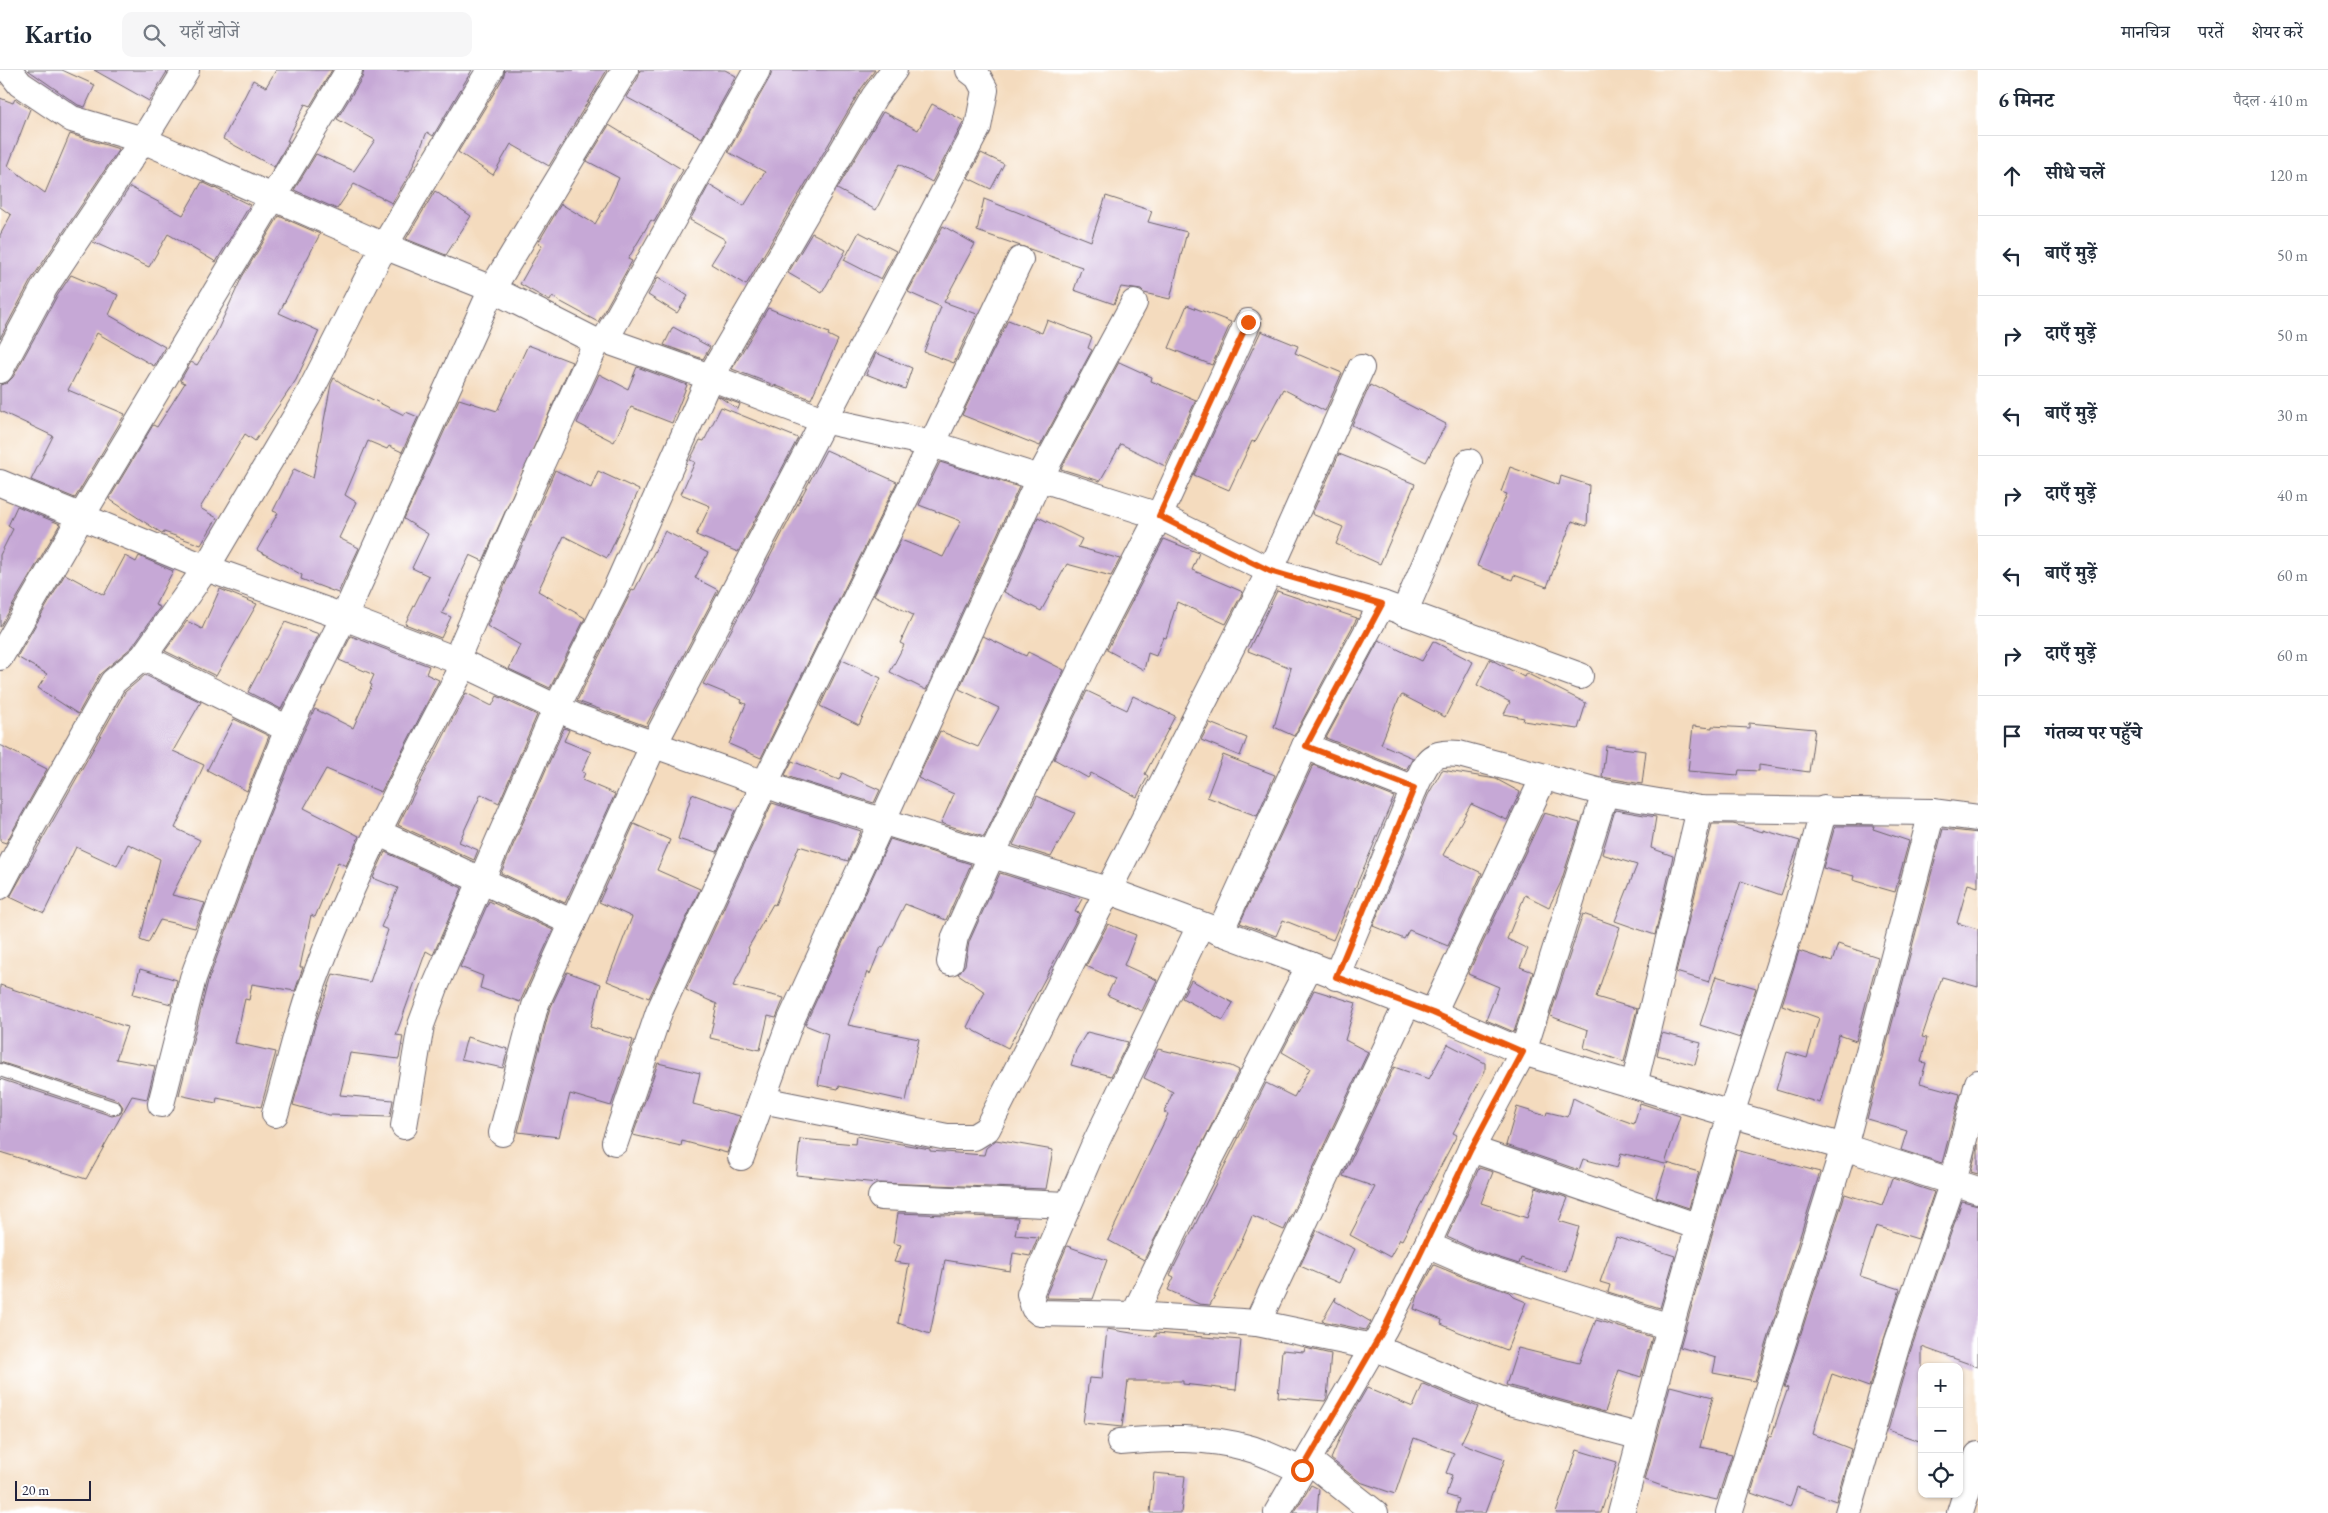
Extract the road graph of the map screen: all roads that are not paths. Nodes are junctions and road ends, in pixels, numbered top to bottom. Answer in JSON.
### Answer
{"nodes":[{"id":1,"x":10,"y":70,"type":"edge"},
{"id":2,"x":186,"y":70,"type":"edge"},
{"id":3,"x":349,"y":70,"type":"edge"},
{"id":4,"x":490,"y":70,"type":"edge"},
{"id":5,"x":624,"y":70,"type":"edge"},
{"id":6,"x":757,"y":70,"type":"edge"},
{"id":7,"x":894,"y":70,"type":"edge"},
{"id":8,"x":968,"y":70,"type":"edge"},
{"id":9,"x":143,"y":140,"type":"junction"},
{"id":10,"x":275,"y":196,"type":"junction"},
{"id":11,"x":384,"y":246,"type":"junction"},
{"id":12,"x":1020,"y":260,"type":"dead end"},
{"id":13,"x":492,"y":289,"type":"junction"},
{"id":14,"x":1134,"y":303,"type":"dead end"},
{"id":15,"x":1248,"y":322,"type":"dead end"},
{"id":16,"x":601,"y":341,"type":"junction"},
{"id":17,"x":1361,"y":368,"type":"dead end"},
{"id":18,"x":0,"y":370,"type":"edge"},
{"id":19,"x":710,"y":377,"type":"junction"},
{"id":20,"x":823,"y":420,"type":"junction"},
{"id":21,"x":932,"y":444,"type":"junction"},
{"id":22,"x":1469,"y":462,"type":"dead end"},
{"id":23,"x":1040,"y":476,"type":"junction"},
{"id":24,"x":0,"y":483,"type":"edge"},
{"id":25,"x":1159,"y":516,"type":"junction"},
{"id":26,"x":82,"y":517,"type":"junction"},
{"id":27,"x":206,"y":568,"type":"junction"},
{"id":28,"x":1270,"y":571,"type":"junction"},
{"id":29,"x":1393,"y":609,"type":"junction"},
{"id":30,"x":344,"y":617,"type":"junction"},
{"id":31,"x":143,"y":657,"type":"junction"},
{"id":32,"x":0,"y":658,"type":"edge"},
{"id":33,"x":460,"y":662,"type":"junction"},
{"id":34,"x":1580,"y":676,"type":"dead end"},
{"id":35,"x":556,"y":709,"type":"junction"},
{"id":36,"x":288,"y":729,"type":"junction"},
{"id":37,"x":654,"y":746,"type":"junction"},
{"id":38,"x":1306,"y":746,"type":"junction"},
{"id":39,"x":1544,"y":776,"type":"junction"},
{"id":40,"x":765,"y":783,"type":"junction"},
{"id":41,"x":1414,"y":788,"type":"junction"},
{"id":42,"x":1605,"y":793,"type":"junction"},
{"id":43,"x":1700,"y":808,"type":"junction"},
{"id":44,"x":1824,"y":809,"type":"junction"},
{"id":45,"x":1932,"y":812,"type":"junction"},
{"id":46,"x":1978,"y":818,"type":"edge"},
{"id":47,"x":882,"y":821,"type":"junction"},
{"id":48,"x":377,"y":832,"type":"junction"},
{"id":49,"x":992,"y":854,"type":"junction"},
{"id":50,"x":482,"y":880,"type":"junction"},
{"id":51,"x":0,"y":886,"type":"edge"},
{"id":52,"x":1107,"y":890,"type":"junction"},
{"id":53,"x":573,"y":922,"type":"junction"},
{"id":54,"x":1210,"y":929,"type":"junction"},
{"id":55,"x":950,"y":962,"type":"dead end"},
{"id":56,"x":1310,"y":965,"type":"junction"},
{"id":57,"x":1336,"y":977,"type":"junction"},
{"id":58,"x":1407,"y":1004,"type":"junction"},
{"id":59,"x":1433,"y":1013,"type":"junction"},
{"id":60,"x":1523,"y":1052,"type":"junction"},
{"id":61,"x":0,"y":1070,"type":"edge"},
{"id":62,"x":1978,"y":1083,"type":"edge"},
{"id":63,"x":1634,"y":1085,"type":"junction"},
{"id":64,"x":762,"y":1100,"type":"junction"},
{"id":65,"x":161,"y":1104,"type":"dead end"},
{"id":66,"x":115,"y":1108,"type":"dead end"},
{"id":67,"x":275,"y":1114,"type":"dead end"},
{"id":68,"x":1731,"y":1114,"type":"junction"},
{"id":69,"x":404,"y":1126,"type":"dead end"},
{"id":70,"x":502,"y":1133,"type":"dead end"},
{"id":71,"x":615,"y":1142,"type":"dead end"},
{"id":72,"x":1844,"y":1147,"type":"junction"},
{"id":73,"x":1471,"y":1149,"type":"junction"},
{"id":74,"x":741,"y":1157,"type":"dead end"},
{"id":75,"x":1953,"y":1182,"type":"junction"},
{"id":76,"x":1978,"y":1190,"type":"edge"},
{"id":77,"x":881,"y":1197,"type":"dead end"},
{"id":78,"x":1068,"y":1205,"type":"junction"},
{"id":79,"x":1698,"y":1227,"type":"junction"},
{"id":80,"x":1426,"y":1244,"type":"junction"},
{"id":81,"x":1134,"y":1315,"type":"junction"},
{"id":82,"x":1257,"y":1323,"type":"junction"},
{"id":83,"x":1670,"y":1327,"type":"junction"},
{"id":84,"x":1373,"y":1347,"type":"junction"},
{"id":85,"x":1641,"y":1437,"type":"junction"},
{"id":86,"x":1120,"y":1442,"type":"dead end"},
{"id":87,"x":1978,"y":1454,"type":"edge"},
{"id":88,"x":1305,"y":1465,"type":"junction"},
{"id":89,"x":1277,"y":1513,"type":"edge"},
{"id":90,"x":1375,"y":1513,"type":"edge"},
{"id":91,"x":1621,"y":1513,"type":"edge"},
{"id":92,"x":1729,"y":1513,"type":"edge"},
{"id":93,"x":1848,"y":1513,"type":"edge"},
{"id":94,"x":1960,"y":1513,"type":"edge"}],
"edges":[{"from":1,"to":9,"type":"street"},
{"from":2,"to":9,"type":"street"},
{"from":3,"to":10,"type":"street"},
{"from":4,"to":11,"type":"street"},
{"from":5,"to":13,"type":"street"},
{"from":6,"to":16,"type":"street"},
{"from":7,"to":19,"type":"street"},
{"from":8,"to":20,"type":"street"},
{"from":9,"to":10,"type":"street"},
{"from":9,"to":18,"type":"street"},
{"from":10,"to":11,"type":"street"},
{"from":10,"to":26,"type":"street"},
{"from":11,"to":13,"type":"street"},
{"from":11,"to":27,"type":"street"},
{"from":12,"to":21,"type":"street"},
{"from":13,"to":16,"type":"street"},
{"from":13,"to":30,"type":"street"},
{"from":14,"to":23,"type":"street"},
{"from":15,"to":25,"type":"street"},
{"from":16,"to":19,"type":"street"},
{"from":16,"to":33,"type":"street"},
{"from":17,"to":28,"type":"street"},
{"from":19,"to":20,"type":"street"},
{"from":19,"to":35,"type":"street"},
{"from":20,"to":21,"type":"street"},
{"from":20,"to":37,"type":"street"},
{"from":21,"to":23,"type":"street"},
{"from":21,"to":40,"type":"street"},
{"from":22,"to":29,"type":"street"},
{"from":23,"to":25,"type":"street"},
{"from":23,"to":47,"type":"street"},
{"from":24,"to":26,"type":"street"},
{"from":25,"to":28,"type":"street"},
{"from":25,"to":49,"type":"street"},
{"from":26,"to":27,"type":"street"},
{"from":26,"to":32,"type":"street"},
{"from":27,"to":30,"type":"street"},
{"from":27,"to":31,"type":"street"},
{"from":28,"to":29,"type":"street"},
{"from":28,"to":52,"type":"street"},
{"from":29,"to":34,"type":"street"},
{"from":29,"to":38,"type":"street"},
{"from":30,"to":33,"type":"street"},
{"from":30,"to":36,"type":"street"},
{"from":31,"to":36,"type":"street"},
{"from":31,"to":51,"type":"street"},
{"from":33,"to":35,"type":"street"},
{"from":33,"to":48,"type":"street"},
{"from":35,"to":37,"type":"street"},
{"from":35,"to":50,"type":"street"},
{"from":36,"to":65,"type":"street"},
{"from":37,"to":40,"type":"street"},
{"from":37,"to":53,"type":"street"},
{"from":38,"to":41,"type":"street"},
{"from":38,"to":54,"type":"street"},
{"from":39,"to":41,"type":"street"},
{"from":39,"to":42,"type":"street"},
{"from":39,"to":59,"type":"street"},
{"from":40,"to":47,"type":"street"},
{"from":40,"to":71,"type":"street"},
{"from":41,"to":57,"type":"street"},
{"from":42,"to":43,"type":"street"},
{"from":42,"to":60,"type":"street"},
{"from":43,"to":44,"type":"street"},
{"from":43,"to":63,"type":"street"},
{"from":44,"to":45,"type":"street"},
{"from":44,"to":68,"type":"street"},
{"from":45,"to":46,"type":"street"},
{"from":45,"to":72,"type":"street"},
{"from":47,"to":49,"type":"street"},
{"from":47,"to":64,"type":"street"},
{"from":48,"to":50,"type":"street"},
{"from":48,"to":67,"type":"street"},
{"from":49,"to":52,"type":"street"},
{"from":49,"to":55,"type":"street"},
{"from":50,"to":53,"type":"street"},
{"from":50,"to":69,"type":"street"},
{"from":52,"to":54,"type":"street"},
{"from":52,"to":64,"type":"street"},
{"from":53,"to":70,"type":"street"},
{"from":54,"to":56,"type":"street"},
{"from":54,"to":78,"type":"street"},
{"from":56,"to":57,"type":"street"},
{"from":56,"to":81,"type":"street"},
{"from":57,"to":58,"type":"street"},
{"from":58,"to":59,"type":"street"},
{"from":58,"to":82,"type":"street"},
{"from":59,"to":60,"type":"street"},
{"from":60,"to":63,"type":"street"},
{"from":60,"to":73,"type":"street"},
{"from":61,"to":66,"type":"lane"},
{"from":62,"to":75,"type":"street"},
{"from":63,"to":68,"type":"street"},
{"from":64,"to":74,"type":"street"},
{"from":68,"to":72,"type":"street"},
{"from":68,"to":79,"type":"street"},
{"from":72,"to":75,"type":"street"},
{"from":72,"to":92,"type":"street"},
{"from":73,"to":79,"type":"street"},
{"from":73,"to":80,"type":"street"},
{"from":75,"to":76,"type":"street"},
{"from":75,"to":93,"type":"street"},
{"from":77,"to":78,"type":"street"},
{"from":78,"to":81,"type":"street"},
{"from":79,"to":83,"type":"street"},
{"from":80,"to":83,"type":"street"},
{"from":80,"to":84,"type":"street"},
{"from":81,"to":82,"type":"street"},
{"from":82,"to":84,"type":"street"},
{"from":83,"to":85,"type":"street"},
{"from":84,"to":85,"type":"street"},
{"from":84,"to":88,"type":"street"},
{"from":85,"to":91,"type":"street"},
{"from":86,"to":88,"type":"street"},
{"from":87,"to":94,"type":"street"},
{"from":88,"to":89,"type":"street"},
{"from":88,"to":90,"type":"street"}]}
